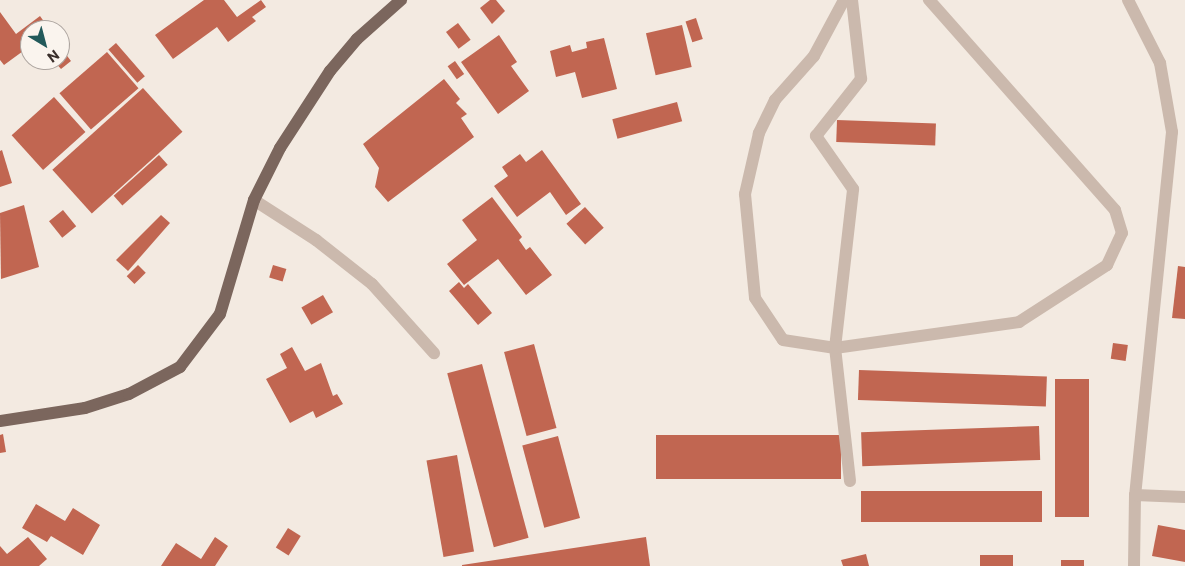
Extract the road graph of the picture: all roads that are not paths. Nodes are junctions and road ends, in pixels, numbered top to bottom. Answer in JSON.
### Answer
{"nodes":[{"id":1,"x":401,"y":0,"type":"edge"},
{"id":2,"x":844,"y":0,"type":"edge"},
{"id":3,"x":852,"y":0,"type":"edge"},
{"id":4,"x":929,"y":0,"type":"edge"},
{"id":5,"x":1128,"y":0,"type":"edge"},
{"id":6,"x":254,"y":200,"type":"junction"},
{"id":7,"x":835,"y":348,"type":"junction"},
{"id":8,"x":434,"y":353,"type":"dead end"},
{"id":9,"x":0,"y":421,"type":"edge"},
{"id":10,"x":850,"y":481,"type":"dead end"},
{"id":11,"x":1135,"y":495,"type":"junction"},
{"id":12,"x":1185,"y":496,"type":"edge"},
{"id":13,"x":1134,"y":566,"type":"edge"}],
"edges":[{"from":1,"to":6,"type":"main road"},
{"from":2,"to":7,"type":"street"},
{"from":3,"to":7,"type":"street"},
{"from":4,"to":7,"type":"street"},
{"from":5,"to":11,"type":"street"},
{"from":6,"to":8,"type":"street"},
{"from":6,"to":9,"type":"main road"},
{"from":7,"to":10,"type":"street"},
{"from":11,"to":12,"type":"street"},
{"from":11,"to":13,"type":"street"}]}
